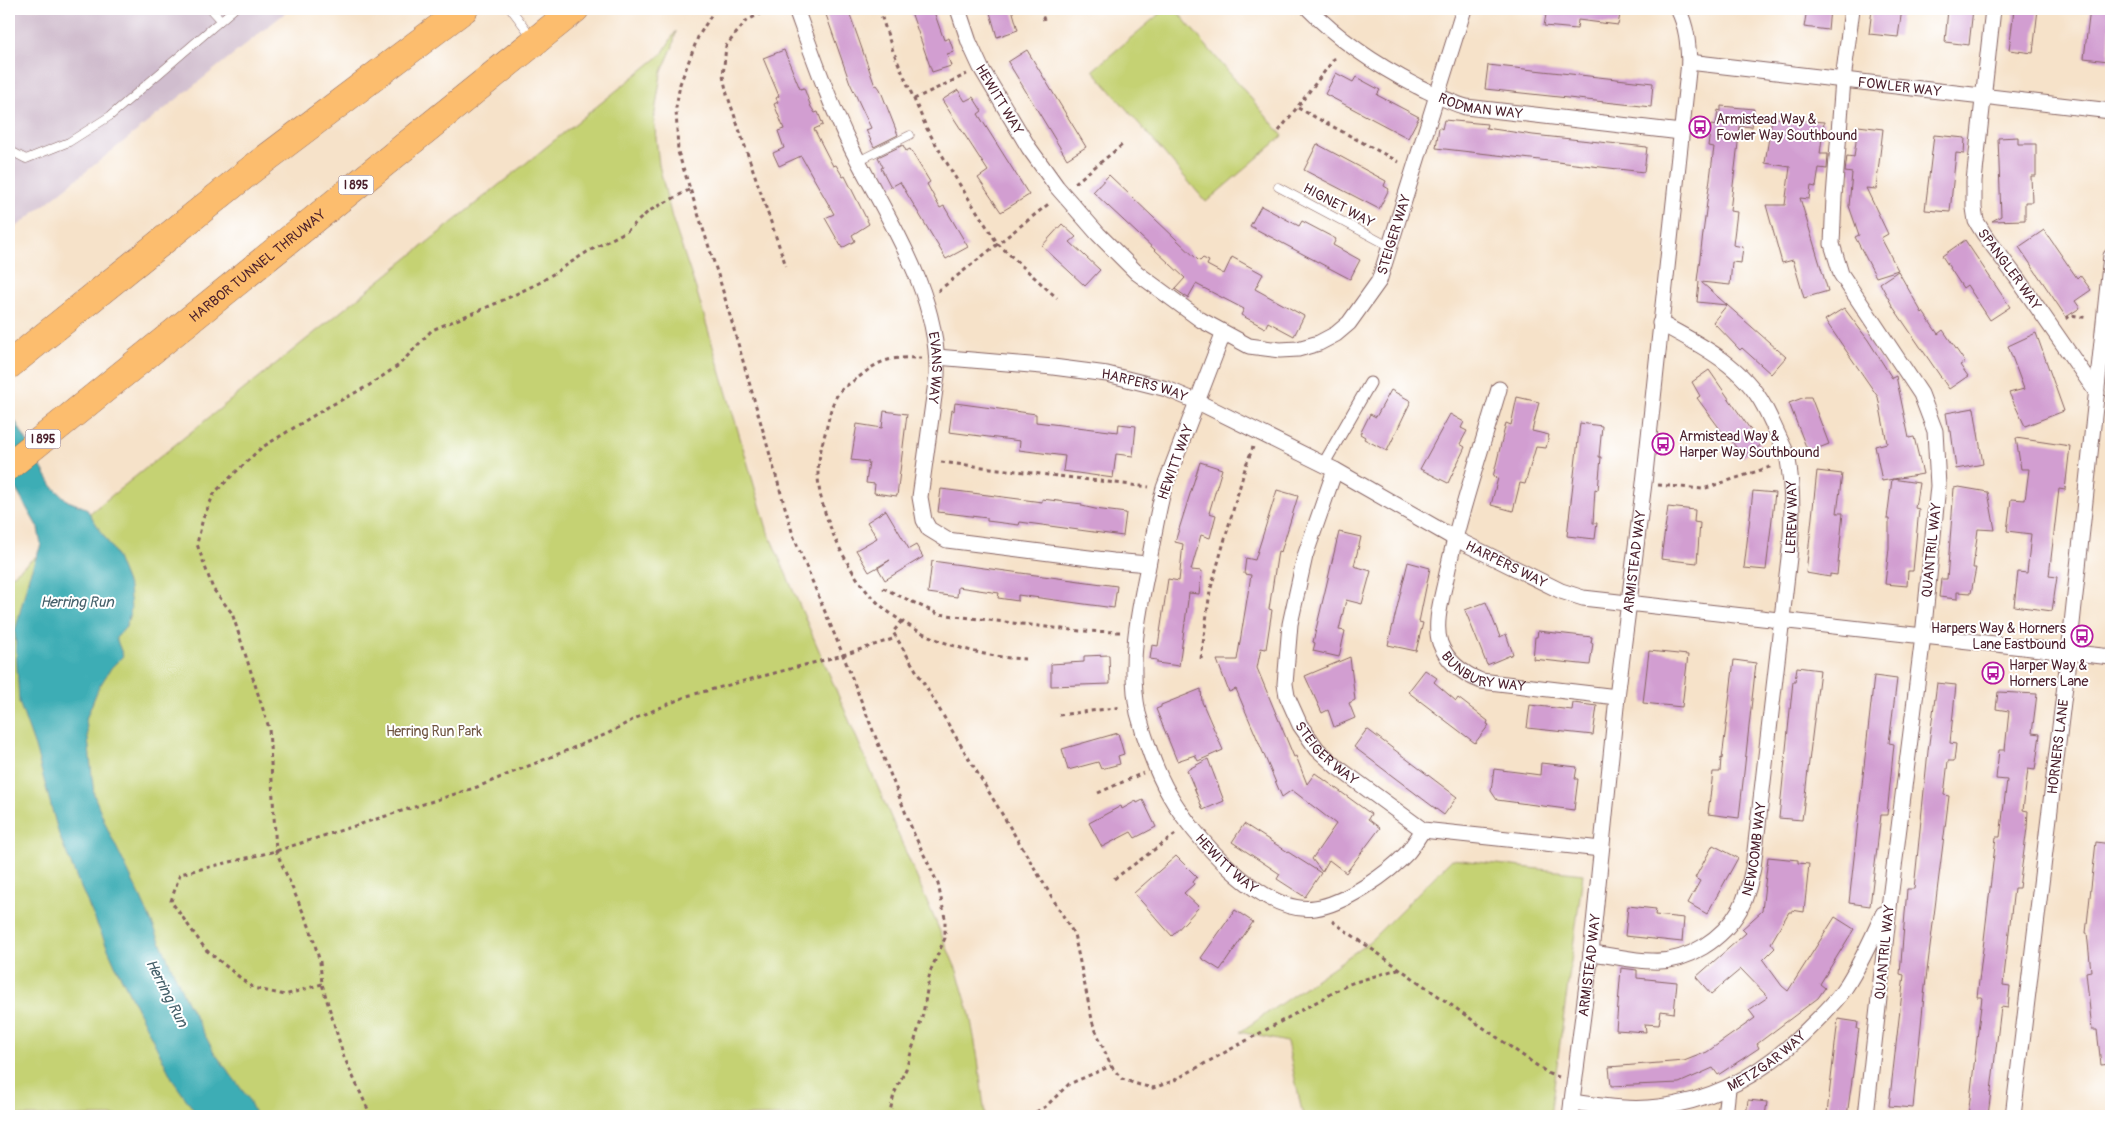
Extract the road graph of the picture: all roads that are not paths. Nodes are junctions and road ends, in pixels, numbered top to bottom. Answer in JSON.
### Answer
{"nodes":[{"id":1,"x":211,"y":9,"type":"edge"},
{"id":2,"x":234,"y":9,"type":"edge"},
{"id":3,"x":464,"y":9,"type":"edge"},
{"id":4,"x":510,"y":9,"type":"edge"},
{"id":5,"x":575,"y":9,"type":"edge"},
{"id":6,"x":796,"y":9,"type":"edge"},
{"id":7,"x":958,"y":9,"type":"edge"},
{"id":8,"x":1308,"y":9,"type":"edge"},
{"id":9,"x":1464,"y":9,"type":"edge"},
{"id":10,"x":1678,"y":9,"type":"edge"},
{"id":11,"x":1693,"y":9,"type":"edge"},
{"id":12,"x":1852,"y":9,"type":"edge"},
{"id":13,"x":1993,"y":9,"type":"edge"},
{"id":14,"x":221,"y":20,"type":"junction"},
{"id":15,"x":1685,"y":23,"type":"junction"},
{"id":16,"x":535,"y":41,"type":"junction"},
{"id":17,"x":1689,"y":62,"type":"junction"},
{"id":18,"x":1843,"y":80,"type":"junction"},
{"id":19,"x":1436,"y":95,"type":"junction"},
{"id":20,"x":1983,"y":96,"type":"junction"},
{"id":21,"x":2111,"y":111,"type":"edge"},
{"id":22,"x":1681,"y":132,"type":"junction"},
{"id":23,"x":910,"y":135,"type":"dead end"},
{"id":24,"x":9,"y":150,"type":"edge"},
{"id":25,"x":858,"y":161,"type":"junction"},
{"id":26,"x":1278,"y":187,"type":"dead end"},
{"id":27,"x":1389,"y":246,"type":"junction"},
{"id":28,"x":2111,"y":256,"type":"edge"},
{"id":29,"x":1660,"y":323,"type":"junction"},
{"id":30,"x":1223,"y":334,"type":"junction"},
{"id":31,"x":937,"y":358,"type":"junction"},
{"id":32,"x":9,"y":365,"type":"edge"},
{"id":33,"x":1370,"y":383,"type":"dead end"},
{"id":34,"x":1499,"y":389,"type":"dead end"},
{"id":35,"x":2097,"y":393,"type":"junction"},
{"id":36,"x":1198,"y":402,"type":"junction"},
{"id":37,"x":9,"y":466,"type":"edge"},
{"id":38,"x":1329,"y":468,"type":"junction"},
{"id":39,"x":1454,"y":538,"type":"junction"},
{"id":40,"x":1148,"y":564,"type":"junction"},
{"id":41,"x":1631,"y":603,"type":"junction"},
{"id":42,"x":1782,"y":619,"type":"junction"},
{"id":43,"x":1922,"y":636,"type":"junction"},
{"id":44,"x":2069,"y":652,"type":"junction"},
{"id":45,"x":2111,"y":657,"type":"edge"},
{"id":46,"x":1618,"y":697,"type":"junction"},
{"id":47,"x":1423,"y":830,"type":"junction"},
{"id":48,"x":1601,"y":849,"type":"junction"},
{"id":49,"x":1890,"y":899,"type":"junction"},
{"id":50,"x":1591,"y":953,"type":"junction"},
{"id":51,"x":1728,"y":1089,"type":"junction"},
{"id":52,"x":1571,"y":1109,"type":"edge"},
{"id":53,"x":1725,"y":1116,"type":"edge"},
{"id":54,"x":1866,"y":1116,"type":"edge"},
{"id":55,"x":2013,"y":1116,"type":"edge"}],
"edges":[{"from":1,"to":14,"type":"lane"},
{"from":2,"to":14,"type":"lane"},
{"from":3,"to":32,"type":"highway"},
{"from":4,"to":16,"type":"lane"},
{"from":5,"to":16,"type":"highway","name":"HARBOR TUNNEL THRUWAY","number":"I 895"},
{"from":6,"to":25,"type":"street","name":"EVANS WAY"},
{"from":7,"to":30,"type":"street","name":"HEWITT WAY"},
{"from":8,"to":19,"type":"street","name":"RODMAN WAY"},
{"from":9,"to":19,"type":"street","name":"STEIGER WAY"},
{"from":10,"to":15,"type":"street"},
{"from":11,"to":15,"type":"street"},
{"from":12,"to":18,"type":"street","name":"QUANTRIL WAY"},
{"from":13,"to":20,"type":"street","name":"SPANGLER WAY"},
{"from":14,"to":24,"type":"lane"},
{"from":15,"to":17,"type":"street","name":"ARMISTEAD WAY"},
{"from":16,"to":37,"type":"highway","name":"HARBOR TUNNEL THRUWAY","number":"I 895"},
{"from":17,"to":18,"type":"street","name":"FOWLER WAY"},
{"from":17,"to":22,"type":"street","name":"ARMISTEAD WAY"},
{"from":18,"to":20,"type":"street","name":"FOWLER WAY"},
{"from":18,"to":43,"type":"street","name":"QUANTRIL WAY"},
{"from":19,"to":22,"type":"street","name":"RODMAN WAY"},
{"from":19,"to":27,"type":"street","name":"STEIGER WAY"},
{"from":20,"to":21,"type":"street","name":"FOWLER WAY"},
{"from":20,"to":35,"type":"street","name":"SPANGLER WAY"},
{"from":22,"to":29,"type":"street","name":"ARMISTEAD WAY"},
{"from":23,"to":25,"type":"lane"},
{"from":25,"to":31,"type":"street","name":"EVANS WAY"},
{"from":26,"to":27,"type":"lane","name":"HIGNET WAY"},
{"from":27,"to":30,"type":"street","name":"STEIGER WAY"},
{"from":28,"to":35,"type":"street","name":"HORNERS LANE"},
{"from":29,"to":41,"type":"street","name":"ARMISTEAD WAY"},
{"from":29,"to":42,"type":"street","name":"LEREW WAY"},
{"from":30,"to":36,"type":"street","name":"HEWITT WAY"},
{"from":31,"to":36,"type":"street","name":"HARPERS WAY"},
{"from":31,"to":40,"type":"street","name":"EVANS WAY"},
{"from":33,"to":38,"type":"street","name":"STEIGER WAY"},
{"from":34,"to":39,"type":"street","name":"BUNBURY WAY"},
{"from":35,"to":44,"type":"street","name":"HORNERS LANE"},
{"from":36,"to":38,"type":"street","name":"HARPERS WAY"},
{"from":36,"to":40,"type":"street","name":"HEWITT WAY"},
{"from":38,"to":39,"type":"street","name":"HARPERS WAY"},
{"from":38,"to":47,"type":"street","name":"STEIGER WAY"},
{"from":39,"to":41,"type":"street","name":"HARPERS WAY"},
{"from":39,"to":46,"type":"street","name":"BUNBURY WAY"},
{"from":40,"to":47,"type":"street","name":"HEWITT WAY"},
{"from":41,"to":42,"type":"street","name":"HARPERS WAY"},
{"from":41,"to":46,"type":"street","name":"ARMISTEAD WAY"},
{"from":42,"to":43,"type":"street","name":"HARPERS WAY"},
{"from":42,"to":50,"type":"street","name":"NEWCOMB WAY"},
{"from":43,"to":44,"type":"street","name":"HARPERS WAY"},
{"from":43,"to":49,"type":"street","name":"QUANTRIL WAY"},
{"from":44,"to":45,"type":"street","name":"HARPERS WAY"},
{"from":44,"to":55,"type":"street","name":"HORNERS LANE"},
{"from":46,"to":48,"type":"street","name":"ARMISTEAD WAY"},
{"from":47,"to":48,"type":"street","name":"STEIGER WAY"},
{"from":48,"to":50,"type":"street","name":"ARMISTEAD WAY"},
{"from":49,"to":51,"type":"street","name":"METZGAR WAY"},
{"from":49,"to":54,"type":"street","name":"QUANTRIL WAY"},
{"from":50,"to":52,"type":"street","name":"ARMISTEAD WAY"},
{"from":51,"to":52,"type":"street","name":"METZGAR WAY"},
{"from":51,"to":53,"type":"street"}]}
